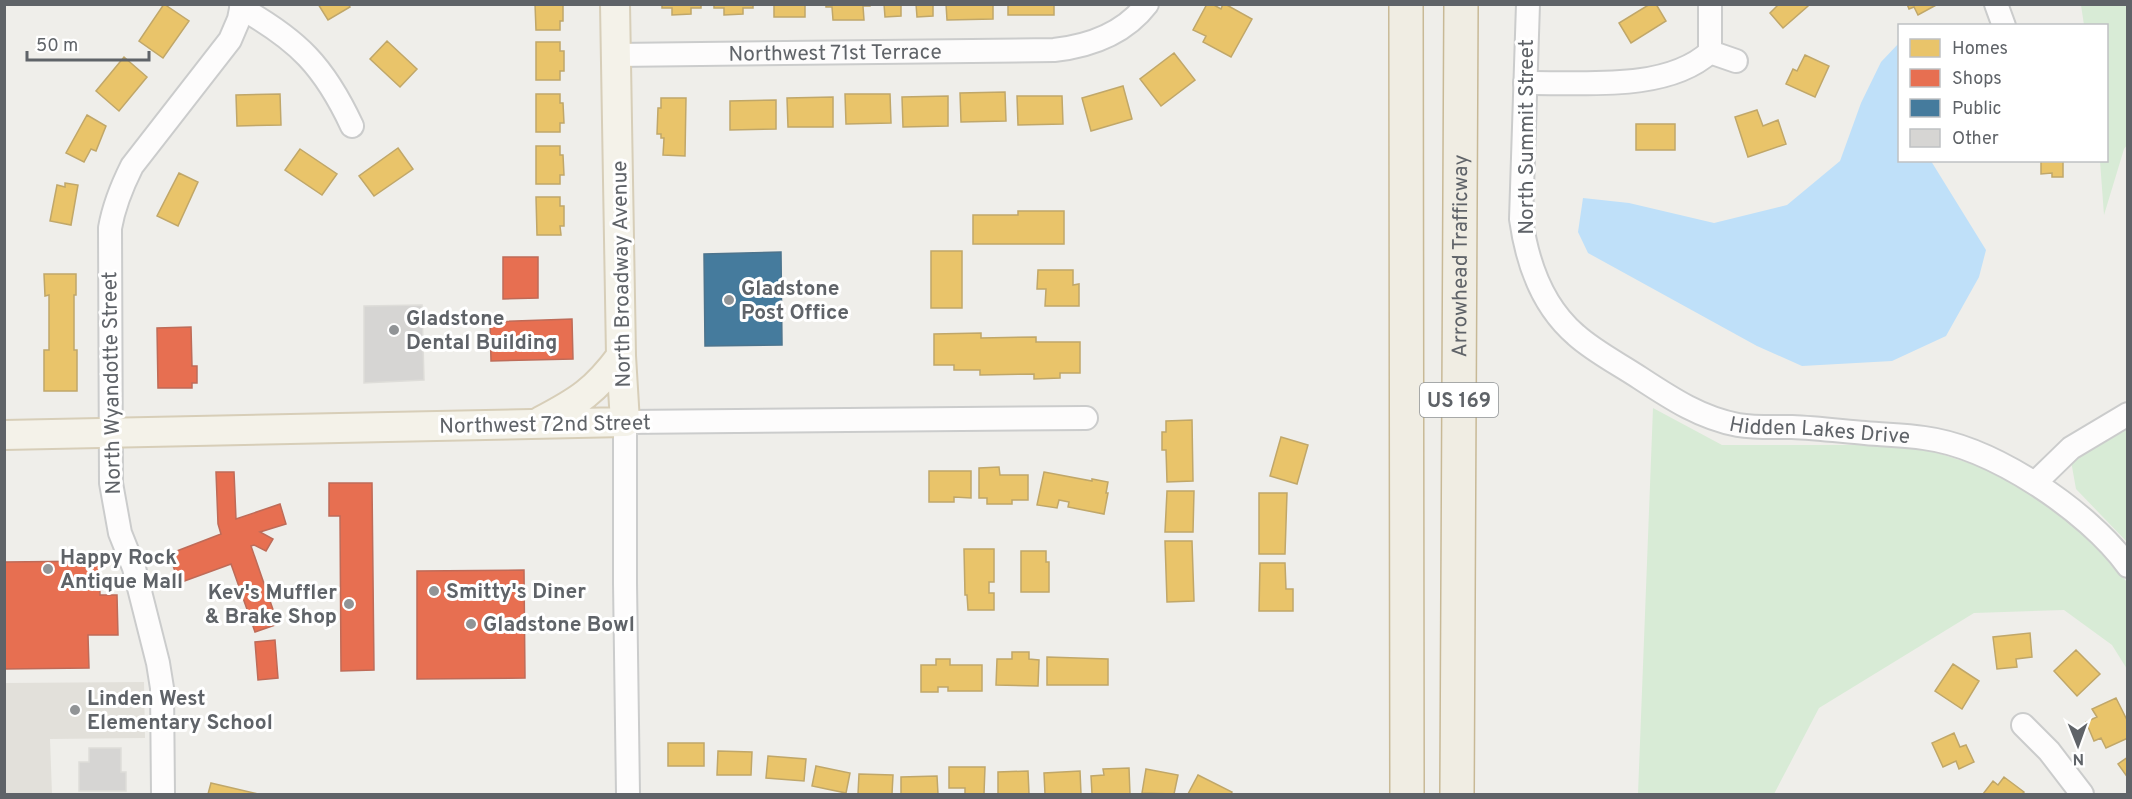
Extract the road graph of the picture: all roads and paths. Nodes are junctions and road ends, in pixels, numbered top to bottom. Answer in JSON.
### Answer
{"nodes":[{"id":1,"x":615,"y":4,"type":"edge"},
{"id":2,"x":1147,"y":4,"type":"edge"},
{"id":3,"x":1406,"y":4,"type":"edge"},
{"id":4,"x":1461,"y":4,"type":"edge"},
{"id":5,"x":1527,"y":4,"type":"edge"},
{"id":6,"x":1710,"y":4,"type":"edge"},
{"id":7,"x":1996,"y":4,"type":"edge"},
{"id":8,"x":242,"y":6,"type":"edge"},
{"id":9,"x":2003,"y":24,"type":"edge"},
{"id":10,"x":1710,"y":52,"type":"junction"},
{"id":11,"x":616,"y":55,"type":"junction"},
{"id":12,"x":1736,"y":61,"type":"dead end"},
{"id":13,"x":1525,"y":83,"type":"junction"},
{"id":14,"x":352,"y":126,"type":"dead end"},
{"id":15,"x":1532,"y":269,"type":"joint"},
{"id":16,"x":621,"y":356,"type":"junction"},
{"id":17,"x":2127,"y":414,"type":"edge"},
{"id":18,"x":1086,"y":418,"type":"dead end"},
{"id":19,"x":625,"y":422,"type":"junction"},
{"id":20,"x":536,"y":424,"type":"junction"},
{"id":21,"x":109,"y":433,"type":"junction"},
{"id":22,"x":4,"y":435,"type":"edge"},
{"id":23,"x":2035,"y":483,"type":"junction"},
{"id":24,"x":2127,"y":566,"type":"edge"},
{"id":25,"x":2023,"y":725,"type":"dead end"},
{"id":26,"x":163,"y":795,"type":"edge"},
{"id":27,"x":628,"y":795,"type":"edge"},
{"id":28,"x":1407,"y":795,"type":"edge"},
{"id":29,"x":1457,"y":795,"type":"edge"},
{"id":30,"x":2082,"y":795,"type":"edge"}],
"edges":[{"from":1,"to":11,"type":"main road","name":"North Broadway Avenue"},
{"from":2,"to":11,"type":"street","name":"Northwest 71st Terrace"},
{"from":3,"to":28,"type":"highway","number":"US 169"},
{"from":4,"to":29,"type":"highway","name":"Arrowhead Trafficway","number":"US 169"},
{"from":5,"to":13,"type":"street","name":"North Summit Street"},
{"from":6,"to":10,"type":"street"},
{"from":7,"to":9,"type":"street"},
{"from":8,"to":14,"type":"street"},
{"from":8,"to":21,"type":"street","name":"North Wyandotte Street"},
{"from":10,"to":12,"type":"street"},
{"from":10,"to":13,"type":"street"},
{"from":11,"to":16,"type":"main road","name":"North Broadway Avenue"},
{"from":13,"to":15,"type":"street","name":"North Summit Street"},
{"from":15,"to":23,"type":"street","name":"Hidden Lakes Drive"},
{"from":16,"to":19,"type":"main road","name":"North Broadway Avenue"},
{"from":16,"to":20,"type":"main road"},
{"from":17,"to":23,"type":"street"},
{"from":18,"to":19,"type":"street","name":"Northwest 72nd Street"},
{"from":19,"to":20,"type":"main road","name":"Northwest 72nd Street"},
{"from":19,"to":27,"type":"street","name":"North Broadway Avenue"},
{"from":20,"to":21,"type":"main road","name":"Northwest 72nd Street"},
{"from":21,"to":22,"type":"main road","name":"Northwest 72nd Street"},
{"from":21,"to":26,"type":"street","name":"North Wyandotte Street"},
{"from":23,"to":24,"type":"street","name":"Hidden Lakes Drive"},
{"from":25,"to":30,"type":"street"}]}
